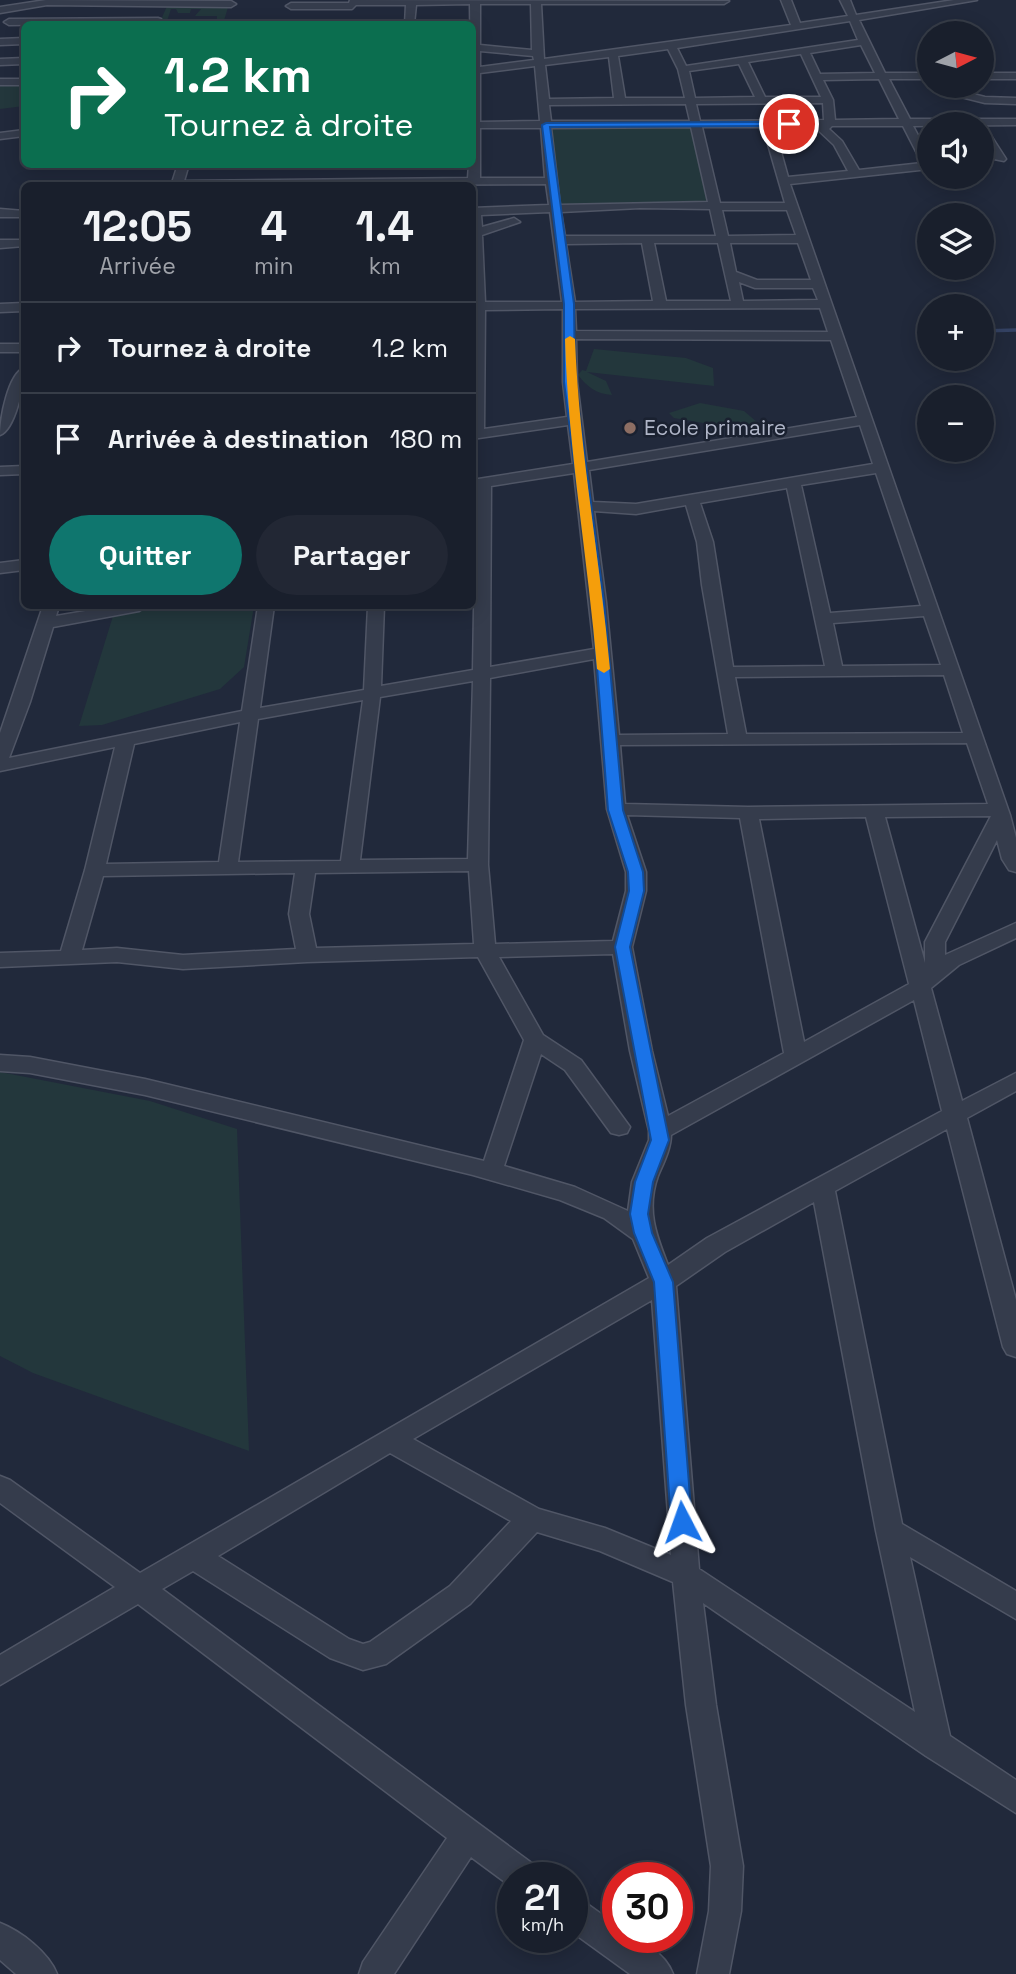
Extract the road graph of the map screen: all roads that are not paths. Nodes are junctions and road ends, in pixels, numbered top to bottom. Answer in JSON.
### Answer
{"nodes":[{"id":1,"x":65,"y":0,"type":"edge"},
{"id":2,"x":786,"y":0,"type":"edge"},
{"id":3,"x":845,"y":0,"type":"edge"},
{"id":4,"x":972,"y":0,"type":"edge"},
{"id":5,"x":475,"y":2,"type":"junction"},
{"id":6,"x":49,"y":3,"type":"junction"},
{"id":7,"x":167,"y":3,"type":"junction"},
{"id":8,"x":411,"y":3,"type":"junction"},
{"id":9,"x":914,"y":4,"type":"edge"},
{"id":10,"x":230,"y":6,"type":"edge"},
{"id":11,"x":352,"y":6,"type":"edge"},
{"id":12,"x":291,"y":7,"type":"edge"},
{"id":13,"x":14,"y":8,"type":"junction"},
{"id":14,"x":727,"y":8,"type":"edge"},
{"id":15,"x":534,"y":9,"type":"edge"},
{"id":16,"x":0,"y":10,"type":"edge"},
{"id":17,"x":475,"y":17,"type":"junction"},
{"id":18,"x":488,"y":17,"type":"dead end"},
{"id":19,"x":855,"y":18,"type":"junction"},
{"id":20,"x":158,"y":21,"type":"edge"},
{"id":21,"x":410,"y":21,"type":"edge"},
{"id":22,"x":475,"y":21,"type":"edge"},
{"id":23,"x":9,"y":22,"type":"junction"},
{"id":24,"x":21,"y":22,"type":"edge"},
{"id":25,"x":797,"y":27,"type":"junction"},
{"id":26,"x":738,"y":36,"type":"junction"},
{"id":27,"x":1,"y":38,"type":"edge"},
{"id":28,"x":21,"y":41,"type":"edge"},
{"id":29,"x":864,"y":42,"type":"junction"},
{"id":30,"x":671,"y":46,"type":"junction"},
{"id":31,"x":476,"y":48,"type":"edge"},
{"id":32,"x":804,"y":51,"type":"junction"},
{"id":33,"x":613,"y":53,"type":"junction"},
{"id":34,"x":538,"y":58,"type":"junction"},
{"id":35,"x":742,"y":60,"type":"junction"},
{"id":36,"x":21,"y":61,"type":"edge"},
{"id":37,"x":0,"y":62,"type":"edge"},
{"id":38,"x":683,"y":69,"type":"junction"},
{"id":39,"x":476,"y":70,"type":"edge"},
{"id":40,"x":917,"y":76,"type":"edge"},
{"id":41,"x":994,"y":76,"type":"edge"},
{"id":42,"x":1016,"y":76,"type":"edge"},
{"id":43,"x":818,"y":77,"type":"junction"},
{"id":44,"x":882,"y":77,"type":"junction"},
{"id":45,"x":0,"y":82,"type":"edge"},
{"id":46,"x":21,"y":82,"type":"edge"},
{"id":47,"x":982,"y":98,"type":"edge"},
{"id":48,"x":761,"y":100,"type":"junction"},
{"id":49,"x":828,"y":100,"type":"junction"},
{"id":50,"x":690,"y":101,"type":"junction"},
{"id":51,"x":1016,"y":101,"type":"edge"},
{"id":52,"x":544,"y":102,"type":"junction"},
{"id":53,"x":620,"y":102,"type":"junction"},
{"id":54,"x":831,"y":122,"type":"junction"},
{"id":55,"x":1016,"y":122,"type":"edge"},
{"id":56,"x":906,"y":123,"type":"junction"},
{"id":57,"x":917,"y":123,"type":"edge"},
{"id":58,"x":695,"y":124,"type":"junction"},
{"id":59,"x":768,"y":124,"type":"junction"},
{"id":60,"x":994,"y":124,"type":"edge"},
{"id":61,"x":546,"y":125,"type":"junction"},
{"id":62,"x":476,"y":126,"type":"edge"},
{"id":63,"x":21,"y":133,"type":"edge"},
{"id":64,"x":0,"y":136,"type":"edge"},
{"id":65,"x":917,"y":144,"type":"edge"},
{"id":66,"x":994,"y":150,"type":"edge"},
{"id":67,"x":1016,"y":158,"type":"edge"},
{"id":68,"x":1000,"y":159,"type":"junction"},
{"id":69,"x":994,"y":160,"type":"edge"},
{"id":70,"x":917,"y":167,"type":"edge"},
{"id":71,"x":474,"y":168,"type":"edge"},
{"id":72,"x":855,"y":173,"type":"junction"},
{"id":73,"x":399,"y":180,"type":"edge"},
{"id":74,"x":551,"y":181,"type":"junction"},
{"id":75,"x":783,"y":181,"type":"junction"},
{"id":76,"x":210,"y":182,"type":"edge"},
{"id":77,"x":417,"y":182,"type":"edge"},
{"id":78,"x":474,"y":182,"type":"joint"},
{"id":79,"x":792,"y":207,"type":"junction"},
{"id":80,"x":715,"y":208,"type":"junction"},
{"id":81,"x":476,"y":212,"type":"edge"},
{"id":82,"x":0,"y":214,"type":"edge"},
{"id":83,"x":21,"y":214,"type":"edge"},
{"id":84,"x":556,"y":225,"type":"junction"},
{"id":85,"x":476,"y":238,"type":"edge"},
{"id":86,"x":724,"y":239,"type":"junction"},
{"id":87,"x":803,"y":239,"type":"junction"},
{"id":88,"x":647,"y":240,"type":"junction"},
{"id":89,"x":0,"y":243,"type":"edge"},
{"id":90,"x":21,"y":243,"type":"edge"},
{"id":91,"x":731,"y":274,"type":"junction"},
{"id":92,"x":755,"y":284,"type":"junction"},
{"id":93,"x":819,"y":284,"type":"junction"},
{"id":94,"x":569,"y":304,"type":"junction"},
{"id":95,"x":773,"y":304,"type":"junction"},
{"id":96,"x":826,"y":304,"type":"junction"},
{"id":97,"x":476,"y":305,"type":"edge"},
{"id":98,"x":660,"y":305,"type":"junction"},
{"id":99,"x":21,"y":307,"type":"edge"},
{"id":100,"x":0,"y":308,"type":"edge"},
{"id":101,"x":732,"y":317,"type":"junction"},
{"id":102,"x":570,"y":335,"type":"junction"},
{"id":103,"x":836,"y":336,"type":"junction"},
{"id":104,"x":0,"y":348,"type":"edge"},
{"id":105,"x":21,"y":348,"type":"edge"},
{"id":106,"x":21,"y":379,"type":"edge"},
{"id":107,"x":573,"y":420,"type":"junction"},
{"id":108,"x":866,"y":420,"type":"junction"},
{"id":109,"x":0,"y":429,"type":"edge"},
{"id":110,"x":476,"y":435,"type":"edge"},
{"id":111,"x":882,"y":467,"type":"junction"},
{"id":112,"x":580,"y":468,"type":"junction"},
{"id":113,"x":21,"y":470,"type":"edge"},
{"id":114,"x":0,"y":471,"type":"edge"},
{"id":115,"x":793,"y":483,"type":"junction"},
{"id":116,"x":478,"y":484,"type":"edge"},
{"id":117,"x":692,"y":500,"type":"junction"},
{"id":118,"x":584,"y":506,"type":"junction"},
{"id":119,"x":21,"y":565,"type":"edge"},
{"id":120,"x":0,"y":568,"type":"edge"},
{"id":121,"x":50,"y":609,"type":"edge"},
{"id":122,"x":123,"y":609,"type":"edge"},
{"id":123,"x":266,"y":609,"type":"edge"},
{"id":124,"x":376,"y":609,"type":"edge"},
{"id":125,"x":931,"y":610,"type":"junction"},
{"id":126,"x":822,"y":619,"type":"junction"},
{"id":127,"x":46,"y":623,"type":"junction"},
{"id":128,"x":601,"y":653,"type":"junction"},
{"id":129,"x":951,"y":670,"type":"junction"},
{"id":130,"x":835,"y":671,"type":"junction"},
{"id":131,"x":725,"y":673,"type":"junction"},
{"id":132,"x":483,"y":675,"type":"junction"},
{"id":133,"x":372,"y":695,"type":"junction"},
{"id":134,"x":249,"y":715,"type":"junction"},
{"id":135,"x":126,"y":738,"type":"junction"},
{"id":136,"x":974,"y":738,"type":"junction"},
{"id":137,"x":610,"y":740,"type":"junction"},
{"id":138,"x":738,"y":740,"type":"junction"},
{"id":139,"x":0,"y":757,"type":"edge"},
{"id":140,"x":0,"y":765,"type":"edge"},
{"id":141,"x":616,"y":810,"type":"junction"},
{"id":142,"x":874,"y":811,"type":"junction"},
{"id":143,"x":1000,"y":812,"type":"junction"},
{"id":144,"x":748,"y":813,"type":"junction"},
{"id":145,"x":350,"y":865,"type":"junction"},
{"id":146,"x":478,"y":865,"type":"junction"},
{"id":147,"x":306,"y":866,"type":"junction"},
{"id":148,"x":1016,"y":866,"type":"edge"},
{"id":149,"x":228,"y":867,"type":"junction"},
{"id":150,"x":95,"y":870,"type":"junction"},
{"id":151,"x":1016,"y":930,"type":"edge"},
{"id":152,"x":622,"y":947,"type":"junction"},
{"id":153,"x":485,"y":951,"type":"junction"},
{"id":154,"x":307,"y":955,"type":"junction"},
{"id":155,"x":71,"y":956,"type":"junction"},
{"id":156,"x":0,"y":960,"type":"edge"},
{"id":157,"x":935,"y":970,"type":"junction"},
{"id":158,"x":919,"y":988,"type":"junction"},
{"id":159,"x":536,"y":1040,"type":"junction"},
{"id":160,"x":795,"y":1055,"type":"junction"},
{"id":161,"x":0,"y":1063,"type":"edge"},
{"id":162,"x":1016,"y":1081,"type":"edge"},
{"id":163,"x":954,"y":1115,"type":"junction"},
{"id":164,"x":619,"y":1127,"type":"dead end"},
{"id":165,"x":660,"y":1130,"type":"junction"},
{"id":166,"x":495,"y":1161,"type":"dead end"},
{"id":167,"x":823,"y":1188,"type":"junction"},
{"id":168,"x":643,"y":1233,"type":"junction"},
{"id":169,"x":663,"y":1282,"type":"junction"},
{"id":170,"x":1011,"y":1303,"type":"edge"},
{"id":171,"x":1016,"y":1347,"type":"edge"},
{"id":172,"x":390,"y":1440,"type":"junction"},
{"id":173,"x":0,"y":1488,"type":"edge"},
{"id":174,"x":532,"y":1519,"type":"junction"},
{"id":175,"x":890,"y":1531,"type":"junction"},
{"id":176,"x":194,"y":1556,"type":"junction"},
{"id":177,"x":686,"y":1575,"type":"junction"},
{"id":178,"x":141,"y":1588,"type":"junction"},
{"id":179,"x":1016,"y":1605,"type":"edge"},
{"id":180,"x":0,"y":1671,"type":"edge"},
{"id":181,"x":937,"y":1746,"type":"junction"},
{"id":182,"x":1016,"y":1798,"type":"edge"},
{"id":183,"x":468,"y":1834,"type":"junction"},
{"id":184,"x":505,"y":1862,"type":"edge"},
{"id":185,"x":588,"y":1924,"type":"edge"},
{"id":186,"x":0,"y":1939,"type":"edge"},
{"id":187,"x":41,"y":1974,"type":"edge"},
{"id":188,"x":375,"y":1974,"type":"edge"},
{"id":189,"x":657,"y":1974,"type":"edge"},
{"id":190,"x":713,"y":1974,"type":"edge"}],
"edges":[{"from":1,"to":6,"type":"street"},
{"from":2,"to":25,"type":"street"},
{"from":3,"to":19,"type":"street"},
{"from":4,"to":9,"type":"street"},
{"from":5,"to":8,"type":"street"},
{"from":5,"to":15,"type":"street"},
{"from":5,"to":17,"type":"street"},
{"from":6,"to":7,"type":"street"},
{"from":6,"to":13,"type":"street"},
{"from":7,"to":10,"type":"street"},
{"from":7,"to":20,"type":"street"},
{"from":8,"to":11,"type":"street"},
{"from":8,"to":21,"type":"street"},
{"from":9,"to":19,"type":"street"},
{"from":11,"to":12,"type":"street"},
{"from":13,"to":16,"type":"street"},
{"from":13,"to":23,"type":"street"},
{"from":14,"to":15,"type":"street"},
{"from":14,"to":26,"type":"street"},
{"from":15,"to":34,"type":"street"},
{"from":17,"to":18,"type":"street"},
{"from":17,"to":22,"type":"street"},
{"from":19,"to":25,"type":"street"},
{"from":19,"to":29,"type":"street"},
{"from":23,"to":24,"type":"street"},
{"from":23,"to":27,"type":"street"},
{"from":25,"to":26,"type":"street"},
{"from":26,"to":30,"type":"street"},
{"from":27,"to":28,"type":"street"},
{"from":29,"to":32,"type":"street"},
{"from":29,"to":44,"type":"street"},
{"from":30,"to":33,"type":"street"},
{"from":30,"to":38,"type":"street"},
{"from":31,"to":34,"type":"street"},
{"from":32,"to":35,"type":"street"},
{"from":32,"to":43,"type":"street"},
{"from":33,"to":34,"type":"street"},
{"from":33,"to":53,"type":"street"},
{"from":34,"to":39,"type":"street"},
{"from":34,"to":52,"type":"street"},
{"from":35,"to":38,"type":"street"},
{"from":35,"to":48,"type":"street"},
{"from":36,"to":37,"type":"street"},
{"from":38,"to":50,"type":"street"},
{"from":40,"to":44,"type":"street"},
{"from":41,"to":42,"type":"street"},
{"from":43,"to":44,"type":"street"},
{"from":43,"to":49,"type":"street"},
{"from":44,"to":56,"type":"street"},
{"from":45,"to":46,"type":"street"},
{"from":47,"to":51,"type":"street"},
{"from":48,"to":49,"type":"street"},
{"from":48,"to":50,"type":"street"},
{"from":49,"to":54,"type":"street"},
{"from":50,"to":53,"type":"street"},
{"from":50,"to":58,"type":"street"},
{"from":52,"to":53,"type":"street"},
{"from":52,"to":61,"type":"street"},
{"from":54,"to":56,"type":"street"},
{"from":54,"to":59,"type":"street"},
{"from":54,"to":72,"type":"street"},
{"from":55,"to":60,"type":"street"},
{"from":56,"to":57,"type":"street"},
{"from":56,"to":65,"type":"street"},
{"from":58,"to":59,"type":"street"},
{"from":58,"to":61,"type":"street"},
{"from":58,"to":80,"type":"street"},
{"from":59,"to":75,"type":"street"},
{"from":61,"to":62,"type":"street"},
{"from":61,"to":74,"type":"street"},
{"from":63,"to":64,"type":"street"},
{"from":66,"to":68,"type":"street"},
{"from":67,"to":68,"type":"street"},
{"from":68,"to":69,"type":"street"},
{"from":70,"to":72,"type":"street"},
{"from":71,"to":78,"type":"street"},
{"from":72,"to":75,"type":"street"},
{"from":73,"to":76,"type":"street"},
{"from":73,"to":77,"type":"street"},
{"from":74,"to":78,"type":"street"},
{"from":74,"to":84,"type":"street"},
{"from":75,"to":79,"type":"street"},
{"from":79,"to":80,"type":"street"},
{"from":79,"to":87,"type":"street"},
{"from":80,"to":84,"type":"street"},
{"from":80,"to":86,"type":"street"},
{"from":81,"to":84,"type":"street"},
{"from":81,"to":85,"type":"street"},
{"from":82,"to":83,"type":"street"},
{"from":84,"to":88,"type":"street"},
{"from":84,"to":94,"type":"street"},
{"from":86,"to":87,"type":"street"},
{"from":86,"to":88,"type":"street"},
{"from":86,"to":91,"type":"street"},
{"from":87,"to":93,"type":"street"},
{"from":88,"to":98,"type":"street"},
{"from":89,"to":90,"type":"street"},
{"from":91,"to":92,"type":"street"},
{"from":91,"to":101,"type":"street"},
{"from":92,"to":93,"type":"street"},
{"from":92,"to":95,"type":"street"},
{"from":93,"to":95,"type":"street"},
{"from":93,"to":96,"type":"street"},
{"from":94,"to":97,"type":"street"},
{"from":94,"to":98,"type":"street"},
{"from":94,"to":102,"type":"street"},
{"from":95,"to":96,"type":"street"},
{"from":95,"to":101,"type":"street"},
{"from":96,"to":103,"type":"street"},
{"from":98,"to":101,"type":"street"},
{"from":99,"to":100,"type":"street"},
{"from":101,"to":102,"type":"street"},
{"from":101,"to":103,"type":"street"},
{"from":102,"to":107,"type":"street"},
{"from":103,"to":108,"type":"street"},
{"from":104,"to":105,"type":"street"},
{"from":106,"to":109,"type":"street"},
{"from":107,"to":110,"type":"street"},
{"from":107,"to":112,"type":"street"},
{"from":108,"to":111,"type":"street"},
{"from":108,"to":112,"type":"street"},
{"from":111,"to":115,"type":"street"},
{"from":111,"to":125,"type":"street"},
{"from":112,"to":116,"type":"street"},
{"from":112,"to":118,"type":"street"},
{"from":113,"to":114,"type":"street"},
{"from":115,"to":117,"type":"street"},
{"from":115,"to":126,"type":"street"},
{"from":116,"to":132,"type":"street"},
{"from":117,"to":118,"type":"street"},
{"from":117,"to":131,"type":"street"},
{"from":118,"to":128,"type":"street"},
{"from":119,"to":120,"type":"street"},
{"from":121,"to":127,"type":"street"},
{"from":122,"to":127,"type":"street"},
{"from":123,"to":134,"type":"street"},
{"from":124,"to":133,"type":"street"},
{"from":125,"to":126,"type":"street"},
{"from":125,"to":129,"type":"street"},
{"from":126,"to":130,"type":"street"},
{"from":127,"to":139,"type":"street"},
{"from":128,"to":132,"type":"street"},
{"from":128,"to":137,"type":"street"},
{"from":129,"to":130,"type":"street"},
{"from":129,"to":136,"type":"street"},
{"from":130,"to":131,"type":"street"},
{"from":131,"to":138,"type":"street"},
{"from":132,"to":133,"type":"street"},
{"from":132,"to":146,"type":"street"},
{"from":133,"to":134,"type":"street"},
{"from":133,"to":145,"type":"street"},
{"from":134,"to":135,"type":"street"},
{"from":134,"to":149,"type":"street"},
{"from":135,"to":140,"type":"street"},
{"from":135,"to":150,"type":"street"},
{"from":136,"to":138,"type":"street"},
{"from":136,"to":143,"type":"street"},
{"from":137,"to":138,"type":"street"},
{"from":137,"to":141,"type":"street"},
{"from":141,"to":144,"type":"street"},
{"from":141,"to":152,"type":"street"},
{"from":142,"to":143,"type":"street"},
{"from":142,"to":144,"type":"street"},
{"from":142,"to":158,"type":"street"},
{"from":143,"to":148,"type":"street"},
{"from":143,"to":157,"type":"street"},
{"from":144,"to":160,"type":"street"},
{"from":145,"to":146,"type":"street"},
{"from":145,"to":147,"type":"street"},
{"from":146,"to":153,"type":"street"},
{"from":147,"to":149,"type":"street"},
{"from":147,"to":154,"type":"street"},
{"from":149,"to":150,"type":"street"},
{"from":150,"to":155,"type":"street"},
{"from":151,"to":157,"type":"street"},
{"from":152,"to":153,"type":"street"},
{"from":152,"to":165,"type":"street"},
{"from":153,"to":154,"type":"street"},
{"from":153,"to":159,"type":"street"},
{"from":154,"to":155,"type":"street"},
{"from":155,"to":156,"type":"street"},
{"from":157,"to":158,"type":"street"},
{"from":158,"to":160,"type":"street"},
{"from":158,"to":163,"type":"street"},
{"from":159,"to":164,"type":"street"},
{"from":159,"to":166,"type":"street"},
{"from":160,"to":165,"type":"street"},
{"from":161,"to":168,"type":"street"},
{"from":162,"to":163,"type":"street"},
{"from":163,"to":167,"type":"street"},
{"from":163,"to":170,"type":"street"},
{"from":165,"to":168,"type":"street"},
{"from":167,"to":169,"type":"street"},
{"from":167,"to":175,"type":"street"},
{"from":168,"to":169,"type":"street"},
{"from":169,"to":172,"type":"street"},
{"from":169,"to":177,"type":"street"},
{"from":170,"to":171,"type":"street"},
{"from":172,"to":174,"type":"street"},
{"from":172,"to":176,"type":"street"},
{"from":173,"to":178,"type":"street"},
{"from":174,"to":176,"type":"street"},
{"from":174,"to":177,"type":"street"},
{"from":175,"to":179,"type":"street"},
{"from":175,"to":181,"type":"street"},
{"from":176,"to":178,"type":"street"},
{"from":177,"to":181,"type":"street"},
{"from":177,"to":190,"type":"street"},
{"from":178,"to":180,"type":"street"},
{"from":178,"to":183,"type":"street"},
{"from":181,"to":182,"type":"street"},
{"from":183,"to":184,"type":"street"},
{"from":183,"to":188,"type":"street"},
{"from":185,"to":189,"type":"street"},
{"from":186,"to":187,"type":"street"}]}
